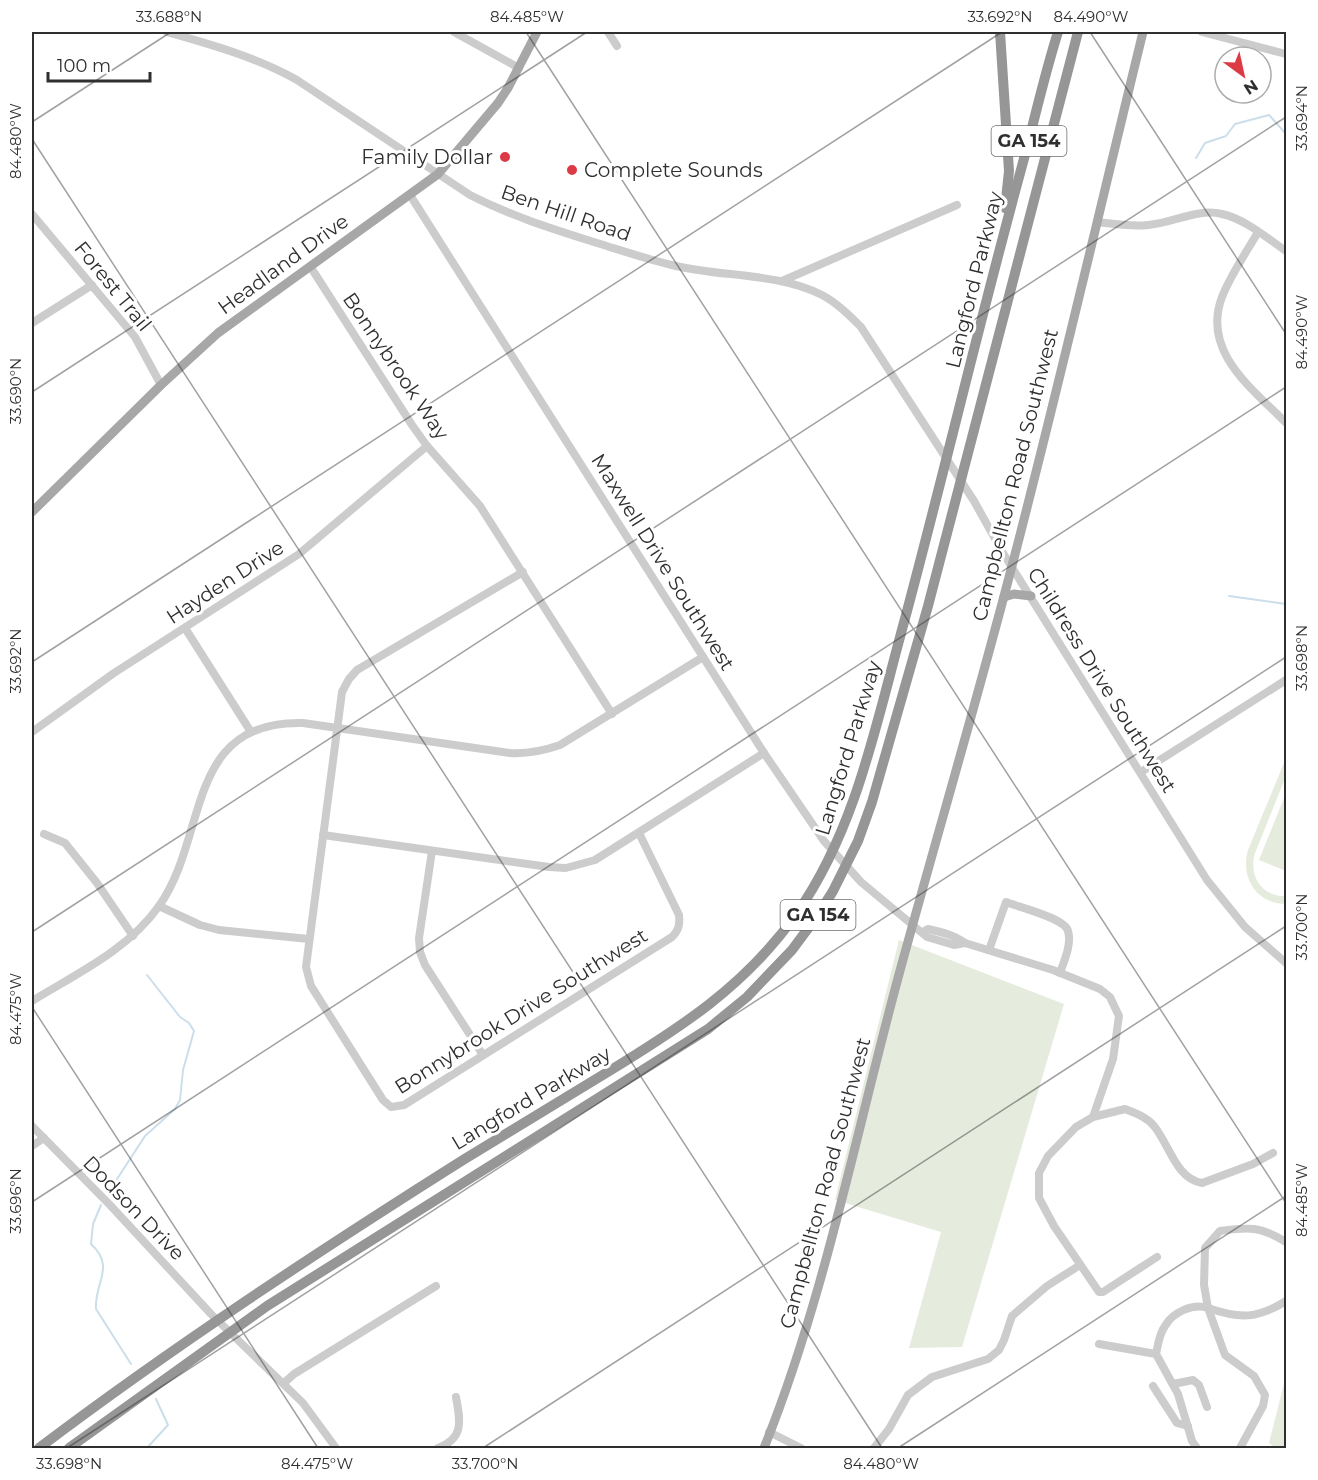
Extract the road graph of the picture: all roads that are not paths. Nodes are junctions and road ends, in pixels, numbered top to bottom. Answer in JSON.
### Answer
{"nodes":[{"id":1,"x":167,"y":32,"type":"edge"},
{"id":2,"x":454,"y":32,"type":"edge"},
{"id":3,"x":537,"y":32,"type":"edge"},
{"id":4,"x":608,"y":32,"type":"edge"},
{"id":5,"x":1000,"y":32,"type":"edge"},
{"id":6,"x":1058,"y":32,"type":"edge"},
{"id":7,"x":1078,"y":32,"type":"edge"},
{"id":8,"x":1143,"y":32,"type":"edge"},
{"id":9,"x":1202,"y":32,"type":"edge"},
{"id":10,"x":617,"y":46,"type":"dead end"},
{"id":11,"x":1287,"y":54,"type":"edge"},
{"id":12,"x":519,"y":68,"type":"junction"},
{"id":13,"x":438,"y":174,"type":"junction"},
{"id":14,"x":410,"y":195,"type":"junction"},
{"id":15,"x":957,"y":205,"type":"dead end"},
{"id":16,"x":32,"y":214,"type":"edge"},
{"id":17,"x":1097,"y":222,"type":"junction"},
{"id":18,"x":1258,"y":232,"type":"junction"},
{"id":19,"x":999,"y":250,"type":"junction"},
{"id":20,"x":1287,"y":251,"type":"edge"},
{"id":21,"x":310,"y":266,"type":"junction"},
{"id":22,"x":781,"y":281,"type":"junction"},
{"id":23,"x":92,"y":285,"type":"junction"},
{"id":24,"x":32,"y":323,"type":"edge"},
{"id":25,"x":161,"y":385,"type":"junction"},
{"id":26,"x":1287,"y":423,"type":"edge"},
{"id":27,"x":427,"y":446,"type":"junction"},
{"id":28,"x":32,"y":512,"type":"edge"},
{"id":29,"x":1012,"y":566,"type":"junction"},
{"id":30,"x":523,"y":572,"type":"junction"},
{"id":31,"x":1031,"y":596,"type":"junction"},
{"id":32,"x":1004,"y":597,"type":"junction"},
{"id":33,"x":184,"y":628,"type":"junction"},
{"id":34,"x":703,"y":657,"type":"junction"},
{"id":35,"x":1287,"y":680,"type":"edge"},
{"id":36,"x":612,"y":714,"type":"junction"},
{"id":37,"x":336,"y":728,"type":"junction"},
{"id":38,"x":32,"y":732,"type":"edge"},
{"id":39,"x":251,"y":732,"type":"junction"},
{"id":40,"x":764,"y":753,"type":"junction"},
{"id":41,"x":1141,"y":772,"type":"junction"},
{"id":42,"x":639,"y":833,"type":"junction"},
{"id":43,"x":44,"y":834,"type":"dead end"},
{"id":44,"x":322,"y":835,"type":"junction"},
{"id":45,"x":432,"y":851,"type":"junction"},
{"id":46,"x":159,"y":906,"type":"junction"},
{"id":47,"x":914,"y":925,"type":"junction"},
{"id":48,"x":133,"y":936,"type":"junction"},
{"id":49,"x":309,"y":939,"type":"junction"},
{"id":50,"x":989,"y":950,"type":"junction"},
{"id":51,"x":1287,"y":963,"type":"edge"},
{"id":52,"x":1060,"y":973,"type":"junction"},
{"id":53,"x":32,"y":1001,"type":"edge"},
{"id":54,"x":483,"y":1055,"type":"junction"},
{"id":55,"x":1093,"y":1117,"type":"junction"},
{"id":56,"x":32,"y":1126,"type":"edge"},
{"id":57,"x":44,"y":1138,"type":"junction"},
{"id":58,"x":32,"y":1146,"type":"edge"},
{"id":59,"x":1273,"y":1152,"type":"dead end"},
{"id":60,"x":1287,"y":1242,"type":"edge"},
{"id":61,"x":1157,"y":1257,"type":"dead end"},
{"id":62,"x":1080,"y":1265,"type":"junction"},
{"id":63,"x":436,"y":1286,"type":"dead end"},
{"id":64,"x":1287,"y":1301,"type":"edge"},
{"id":65,"x":1208,"y":1308,"type":"junction"},
{"id":66,"x":1099,"y":1344,"type":"dead end"},
{"id":67,"x":1156,"y":1354,"type":"junction"},
{"id":68,"x":284,"y":1383,"type":"junction"},
{"id":69,"x":1173,"y":1384,"type":"junction"},
{"id":70,"x":1153,"y":1386,"type":"dead end"},
{"id":71,"x":456,"y":1397,"type":"dead end"},
{"id":72,"x":1207,"y":1407,"type":"dead end"},
{"id":73,"x":1188,"y":1426,"type":"junction"},
{"id":74,"x":770,"y":1432,"type":"junction"},
{"id":75,"x":39,"y":1449,"type":"edge"},
{"id":76,"x":69,"y":1449,"type":"edge"},
{"id":77,"x":336,"y":1449,"type":"edge"},
{"id":78,"x":438,"y":1449,"type":"edge"},
{"id":79,"x":764,"y":1449,"type":"edge"},
{"id":80,"x":801,"y":1449,"type":"edge"},
{"id":81,"x":874,"y":1449,"type":"edge"},
{"id":82,"x":1197,"y":1449,"type":"edge"},
{"id":83,"x":1240,"y":1449,"type":"edge"}],
"edges":[{"from":1,"to":13,"type":"street","name":"Ben Hill Road"},
{"from":2,"to":12,"type":"street"},
{"from":3,"to":12,"type":"main road","name":"Headland Drive"},
{"from":4,"to":10,"type":"street"},
{"from":5,"to":19,"type":"highway"},
{"from":6,"to":19,"type":"highway","name":"Langford Parkway","number":"GA 154"},
{"from":7,"to":76,"type":"highway","name":"Langford Parkway","number":"GA 154"},
{"from":8,"to":17,"type":"main road","name":"Campbellton Road Southwest"},
{"from":9,"to":11,"type":"street"},
{"from":12,"to":13,"type":"main road","name":"Headland Drive"},
{"from":13,"to":14,"type":"main road","name":"Headland Drive"},
{"from":13,"to":22,"type":"street","name":"Ben Hill Road"},
{"from":14,"to":21,"type":"main road","name":"Headland Drive"},
{"from":14,"to":34,"type":"street","name":"Maxwell Drive Southwest"},
{"from":15,"to":22,"type":"street"},
{"from":16,"to":23,"type":"street","name":"Forest Trail"},
{"from":17,"to":18,"type":"street"},
{"from":17,"to":29,"type":"main road","name":"Campbellton Road Southwest"},
{"from":18,"to":20,"type":"street"},
{"from":18,"to":26,"type":"street"},
{"from":19,"to":75,"type":"highway","name":"Langford Parkway","number":"GA 154"},
{"from":21,"to":25,"type":"main road","name":"Headland Drive"},
{"from":21,"to":27,"type":"street","name":"Bonnybrook Way"},
{"from":22,"to":29,"type":"street","name":"Childress Drive Southwest"},
{"from":23,"to":24,"type":"street"},
{"from":23,"to":25,"type":"street","name":"Forest Trail"},
{"from":25,"to":28,"type":"main road","name":"Headland Drive"},
{"from":27,"to":30,"type":"street","name":"Bonnybrook Way"},
{"from":27,"to":33,"type":"street","name":"Hayden Drive"},
{"from":29,"to":31,"type":"street","name":"Childress Drive Southwest"},
{"from":29,"to":32,"type":"main road","name":"Campbellton Road Southwest"},
{"from":30,"to":36,"type":"street","name":"Bonnybrook Way"},
{"from":30,"to":37,"type":"street","name":"Bonnybrook Drive Southwest"},
{"from":31,"to":32,"type":"main road"},
{"from":31,"to":41,"type":"street","name":"Childress Drive Southwest"},
{"from":32,"to":47,"type":"main road","name":"Campbellton Road Southwest"},
{"from":33,"to":38,"type":"street","name":"Hayden Drive"},
{"from":33,"to":39,"type":"street"},
{"from":34,"to":36,"type":"street"},
{"from":34,"to":40,"type":"street","name":"Maxwell Drive Southwest"},
{"from":35,"to":41,"type":"street"},
{"from":36,"to":37,"type":"street"},
{"from":37,"to":39,"type":"street"},
{"from":37,"to":44,"type":"street","name":"Bonnybrook Drive Southwest"},
{"from":39,"to":46,"type":"street"},
{"from":40,"to":42,"type":"street"},
{"from":40,"to":47,"type":"street","name":"Maxwell Drive Southwest"},
{"from":41,"to":51,"type":"street","name":"Childress Drive Southwest"},
{"from":42,"to":45,"type":"street"},
{"from":42,"to":54,"type":"street","name":"Bonnybrook Drive Southwest"},
{"from":43,"to":48,"type":"street"},
{"from":44,"to":45,"type":"street"},
{"from":44,"to":49,"type":"street","name":"Bonnybrook Drive Southwest"},
{"from":45,"to":54,"type":"street"},
{"from":46,"to":48,"type":"street"},
{"from":46,"to":49,"type":"street"},
{"from":47,"to":50,"type":"street"},
{"from":47,"to":74,"type":"main road","name":"Campbellton Road Southwest"},
{"from":48,"to":53,"type":"street"},
{"from":49,"to":54,"type":"street","name":"Bonnybrook Drive Southwest"},
{"from":50,"to":52,"type":"street"},
{"from":50,"to":52,"type":"street"},
{"from":52,"to":55,"type":"street"},
{"from":55,"to":59,"type":"street"},
{"from":55,"to":62,"type":"street"},
{"from":56,"to":57,"type":"street","name":"Dodson Drive"},
{"from":57,"to":58,"type":"street"},
{"from":57,"to":68,"type":"street","name":"Dodson Drive"},
{"from":60,"to":65,"type":"street"},
{"from":61,"to":62,"type":"street"},
{"from":62,"to":81,"type":"street"},
{"from":63,"to":68,"type":"street"},
{"from":64,"to":65,"type":"street"},
{"from":65,"to":67,"type":"street"},
{"from":65,"to":83,"type":"street"},
{"from":66,"to":67,"type":"street"},
{"from":67,"to":69,"type":"street"},
{"from":68,"to":77,"type":"street","name":"Dodson Drive"},
{"from":69,"to":72,"type":"street"},
{"from":69,"to":73,"type":"street"},
{"from":70,"to":73,"type":"street"},
{"from":71,"to":78,"type":"street"},
{"from":73,"to":82,"type":"street"},
{"from":74,"to":79,"type":"main road","name":"Campbellton Road Southwest"},
{"from":74,"to":80,"type":"street"}]}
